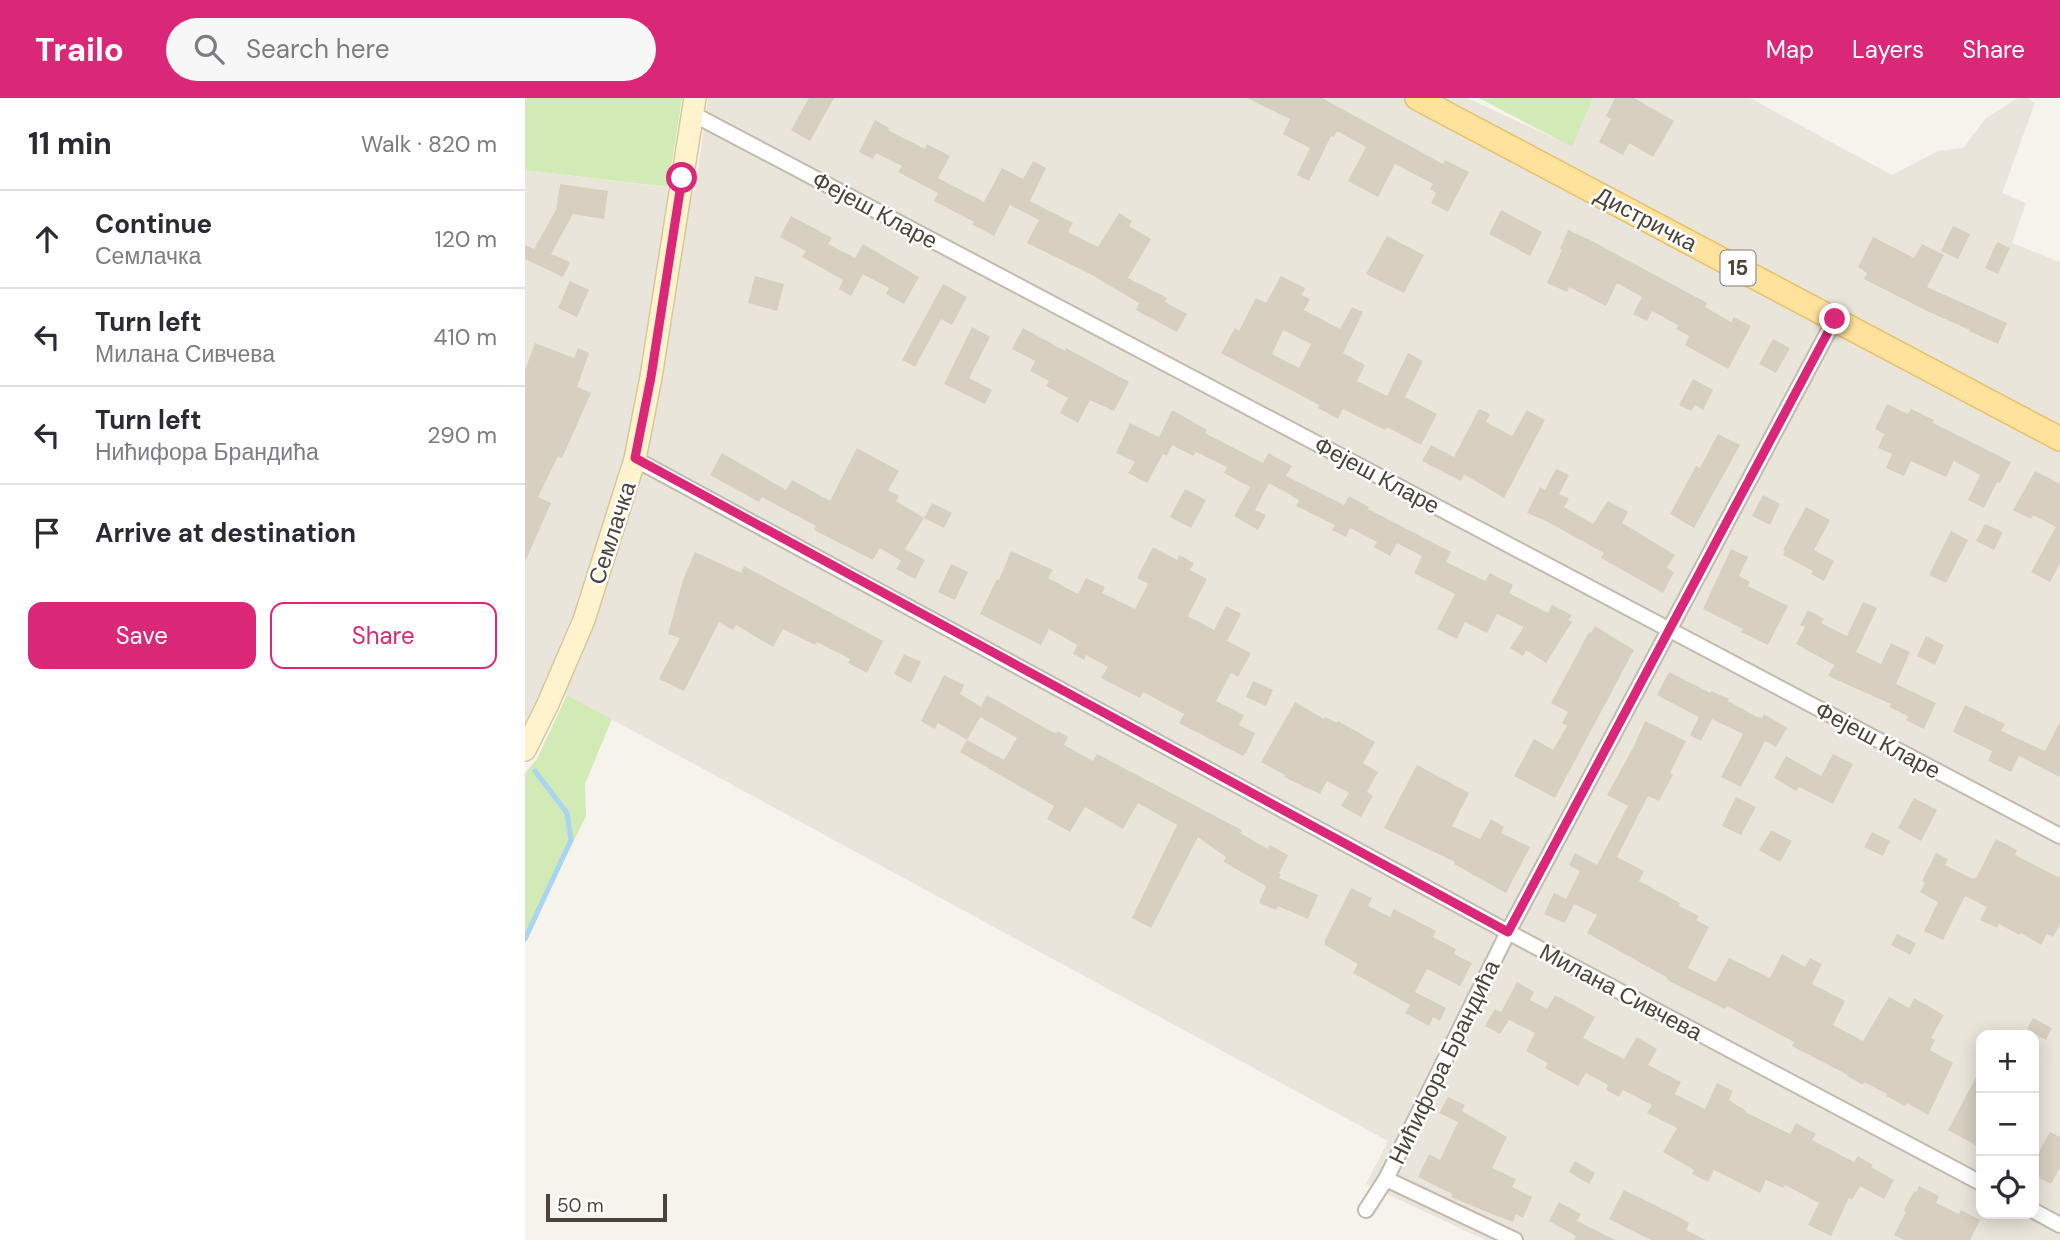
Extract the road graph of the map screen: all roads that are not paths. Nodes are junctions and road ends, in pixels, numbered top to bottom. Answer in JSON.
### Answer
{"nodes":[{"id":1,"x":1417,"y":98,"type":"edge"},
{"id":2,"x":694,"y":106,"type":"edge"},
{"id":3,"x":1835,"y":319,"type":"junction"},
{"id":4,"x":2060,"y":439,"type":"edge"},
{"id":5,"x":635,"y":458,"type":"junction"},
{"id":6,"x":1669,"y":630,"type":"junction"},
{"id":7,"x":525,"y":750,"type":"edge"},
{"id":8,"x":2060,"y":836,"type":"edge"},
{"id":9,"x":1508,"y":932,"type":"junction"},
{"id":10,"x":1386,"y":1178,"type":"junction"},
{"id":11,"x":1976,"y":1180,"type":"edge"},
{"id":12,"x":1366,"y":1210,"type":"dead end"},
{"id":13,"x":2039,"y":1214,"type":"edge"},
{"id":14,"x":2060,"y":1225,"type":"edge"},
{"id":15,"x":1514,"y":1240,"type":"edge"}],
"edges":[{"from":1,"to":3,"type":"main road","name":"Дистричка","number":"15"},
{"from":2,"to":5,"type":"main road","name":"Семлачка"},
{"from":2,"to":6,"type":"street","name":"Фејеш Кларе"},
{"from":3,"to":4,"type":"main road","name":"Дистричка","number":"15"},
{"from":3,"to":6,"type":"street","name":"Нићифора Брандића"},
{"from":5,"to":7,"type":"main road","name":"Семлачка"},
{"from":5,"to":9,"type":"street","name":"Милана Сивчева"},
{"from":6,"to":8,"type":"street","name":"Фејеш Кларе"},
{"from":6,"to":9,"type":"street","name":"Нићифора Брандића"},
{"from":9,"to":10,"type":"street","name":"Нићифора Брандића"},
{"from":9,"to":11,"type":"street","name":"Милана Сивчева"},
{"from":10,"to":12,"type":"street","name":"Нићифора Брандића"},
{"from":10,"to":15,"type":"street"},
{"from":13,"to":14,"type":"street"}]}
